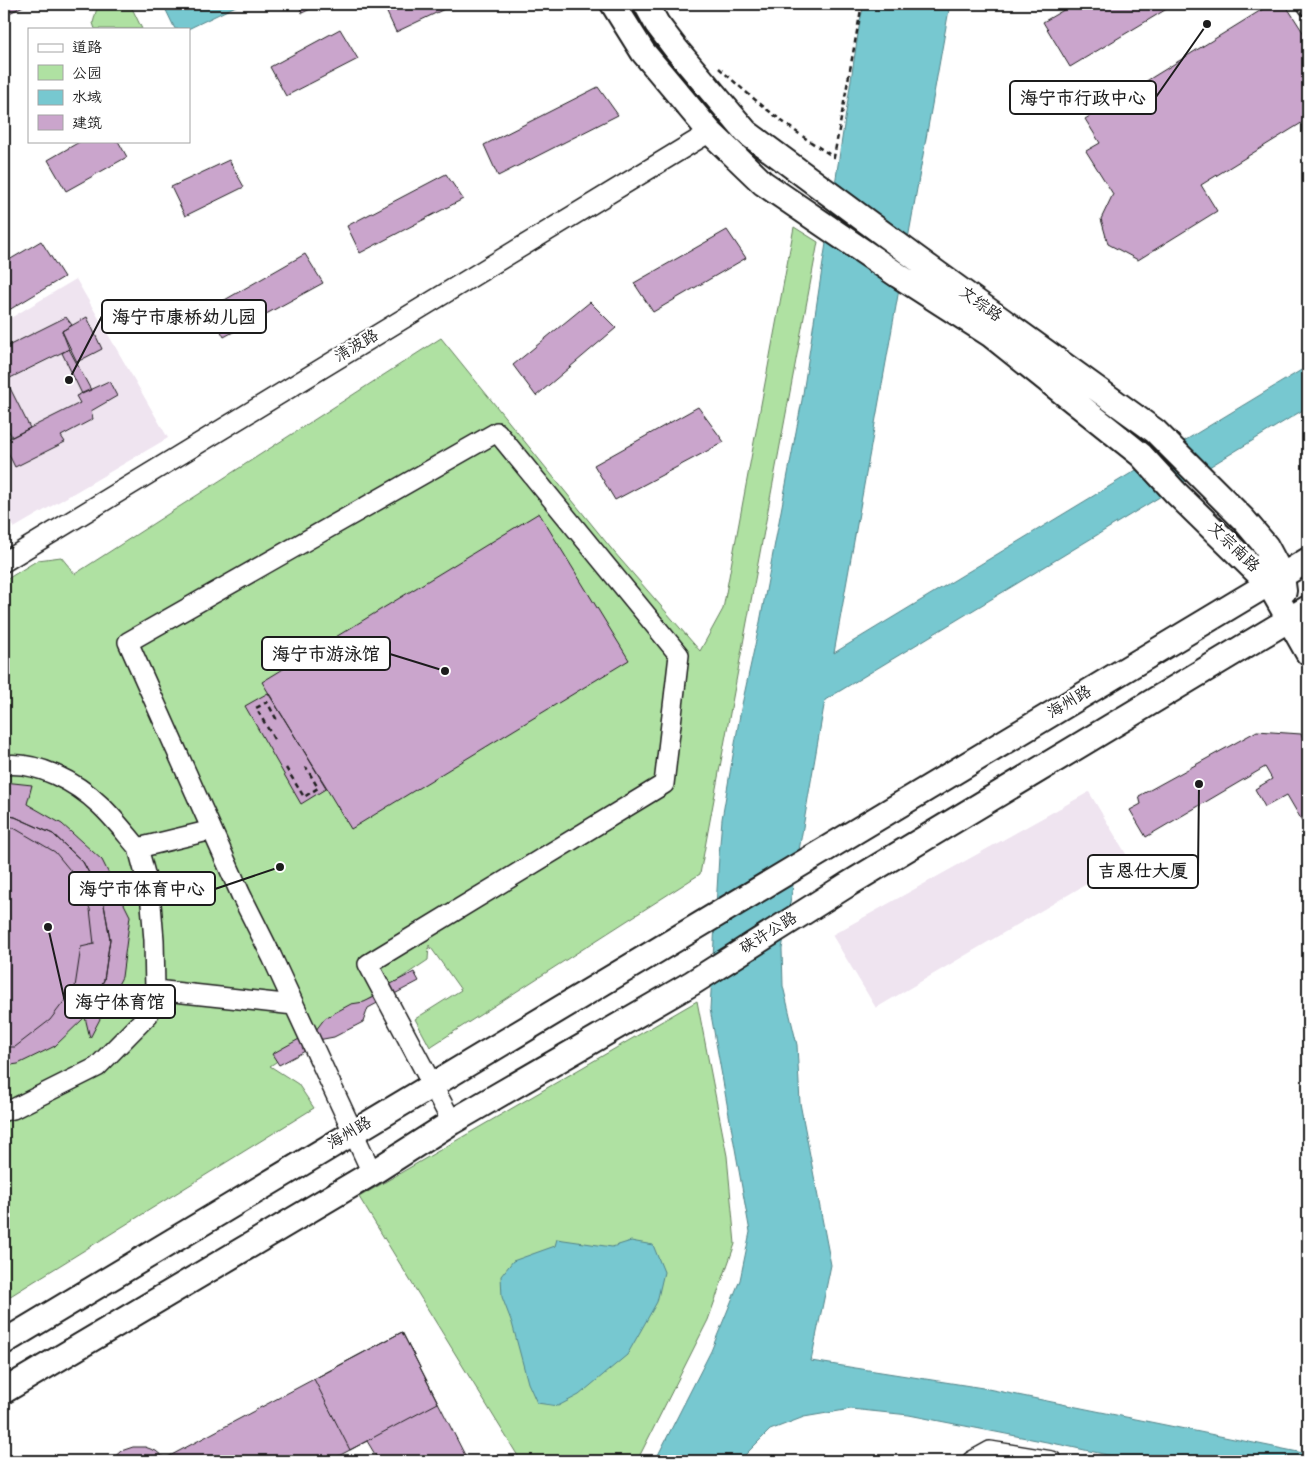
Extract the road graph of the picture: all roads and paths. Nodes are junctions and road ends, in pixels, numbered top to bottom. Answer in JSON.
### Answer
{"nodes":[{"id":1,"x":613,"y":4,"type":"edge"},
{"id":2,"x":646,"y":4,"type":"edge"},
{"id":3,"x":862,"y":4,"type":"edge"},
{"id":4,"x":719,"y":68,"type":"dead end"},
{"id":5,"x":710,"y":132,"type":"junction"},
{"id":6,"x":1308,"y":560,"type":"edge"},
{"id":7,"x":4,"y":561,"type":"edge"},
{"id":8,"x":1276,"y":580,"type":"junction"},
{"id":9,"x":1298,"y":614,"type":"edge"},
{"id":10,"x":1308,"y":653,"type":"edge"},
{"id":11,"x":278,"y":722,"type":"dead end"},
{"id":12,"x":274,"y":740,"type":"dead end"},
{"id":13,"x":4,"y":765,"type":"edge"},
{"id":14,"x":306,"y":767,"type":"dead end"},
{"id":15,"x":286,"y":768,"type":"dead end"},
{"id":16,"x":212,"y":830,"type":"junction"},
{"id":17,"x":138,"y":848,"type":"junction"},
{"id":18,"x":155,"y":990,"type":"junction"},
{"id":19,"x":294,"y":1005,"type":"junction"},
{"id":20,"x":432,"y":1084,"type":"junction"},
{"id":21,"x":4,"y":1111,"type":"edge"},
{"id":22,"x":452,"y":1122,"type":"junction"},
{"id":23,"x":353,"y":1132,"type":"junction"},
{"id":24,"x":372,"y":1173,"type":"junction"},
{"id":25,"x":4,"y":1342,"type":"edge"},
{"id":26,"x":4,"y":1391,"type":"edge"},
{"id":27,"x":972,"y":1461,"type":"edge"},
{"id":28,"x":1052,"y":1461,"type":"edge"}],
"edges":[{"from":1,"to":5,"type":"main road","name":"文宗南路"},
{"from":2,"to":8,"type":"main road","name":"文综路"},
{"from":3,"to":4,"type":"path"},
{"from":5,"to":7,"type":"street","name":"清波路"},
{"from":5,"to":8,"type":"main road","name":"文宗南路"},
{"from":6,"to":8,"type":"main road","name":"海州路"},
{"from":8,"to":9,"type":"main road","name":"文综路"},
{"from":8,"to":20,"type":"main road","name":"海州路"},
{"from":9,"to":10,"type":"main road"},
{"from":9,"to":22,"type":"main road","name":"硖许公路"},
{"from":11,"to":12,"type":"path"},
{"from":13,"to":17,"type":"street"},
{"from":14,"to":15,"type":"path"},
{"from":16,"to":17,"type":"street"},
{"from":16,"to":19,"type":"street"},
{"from":16,"to":20,"type":"street"},
{"from":17,"to":18,"type":"street"},
{"from":18,"to":19,"type":"street"},
{"from":18,"to":21,"type":"street"},
{"from":19,"to":23,"type":"street"},
{"from":20,"to":22,"type":"street"},
{"from":20,"to":23,"type":"main road","name":"海州路"},
{"from":22,"to":24,"type":"main road"},
{"from":23,"to":24,"type":"street"},
{"from":23,"to":25,"type":"main road","name":"海州路"},
{"from":24,"to":26,"type":"main road"},
{"from":27,"to":28,"type":"street"}]}
